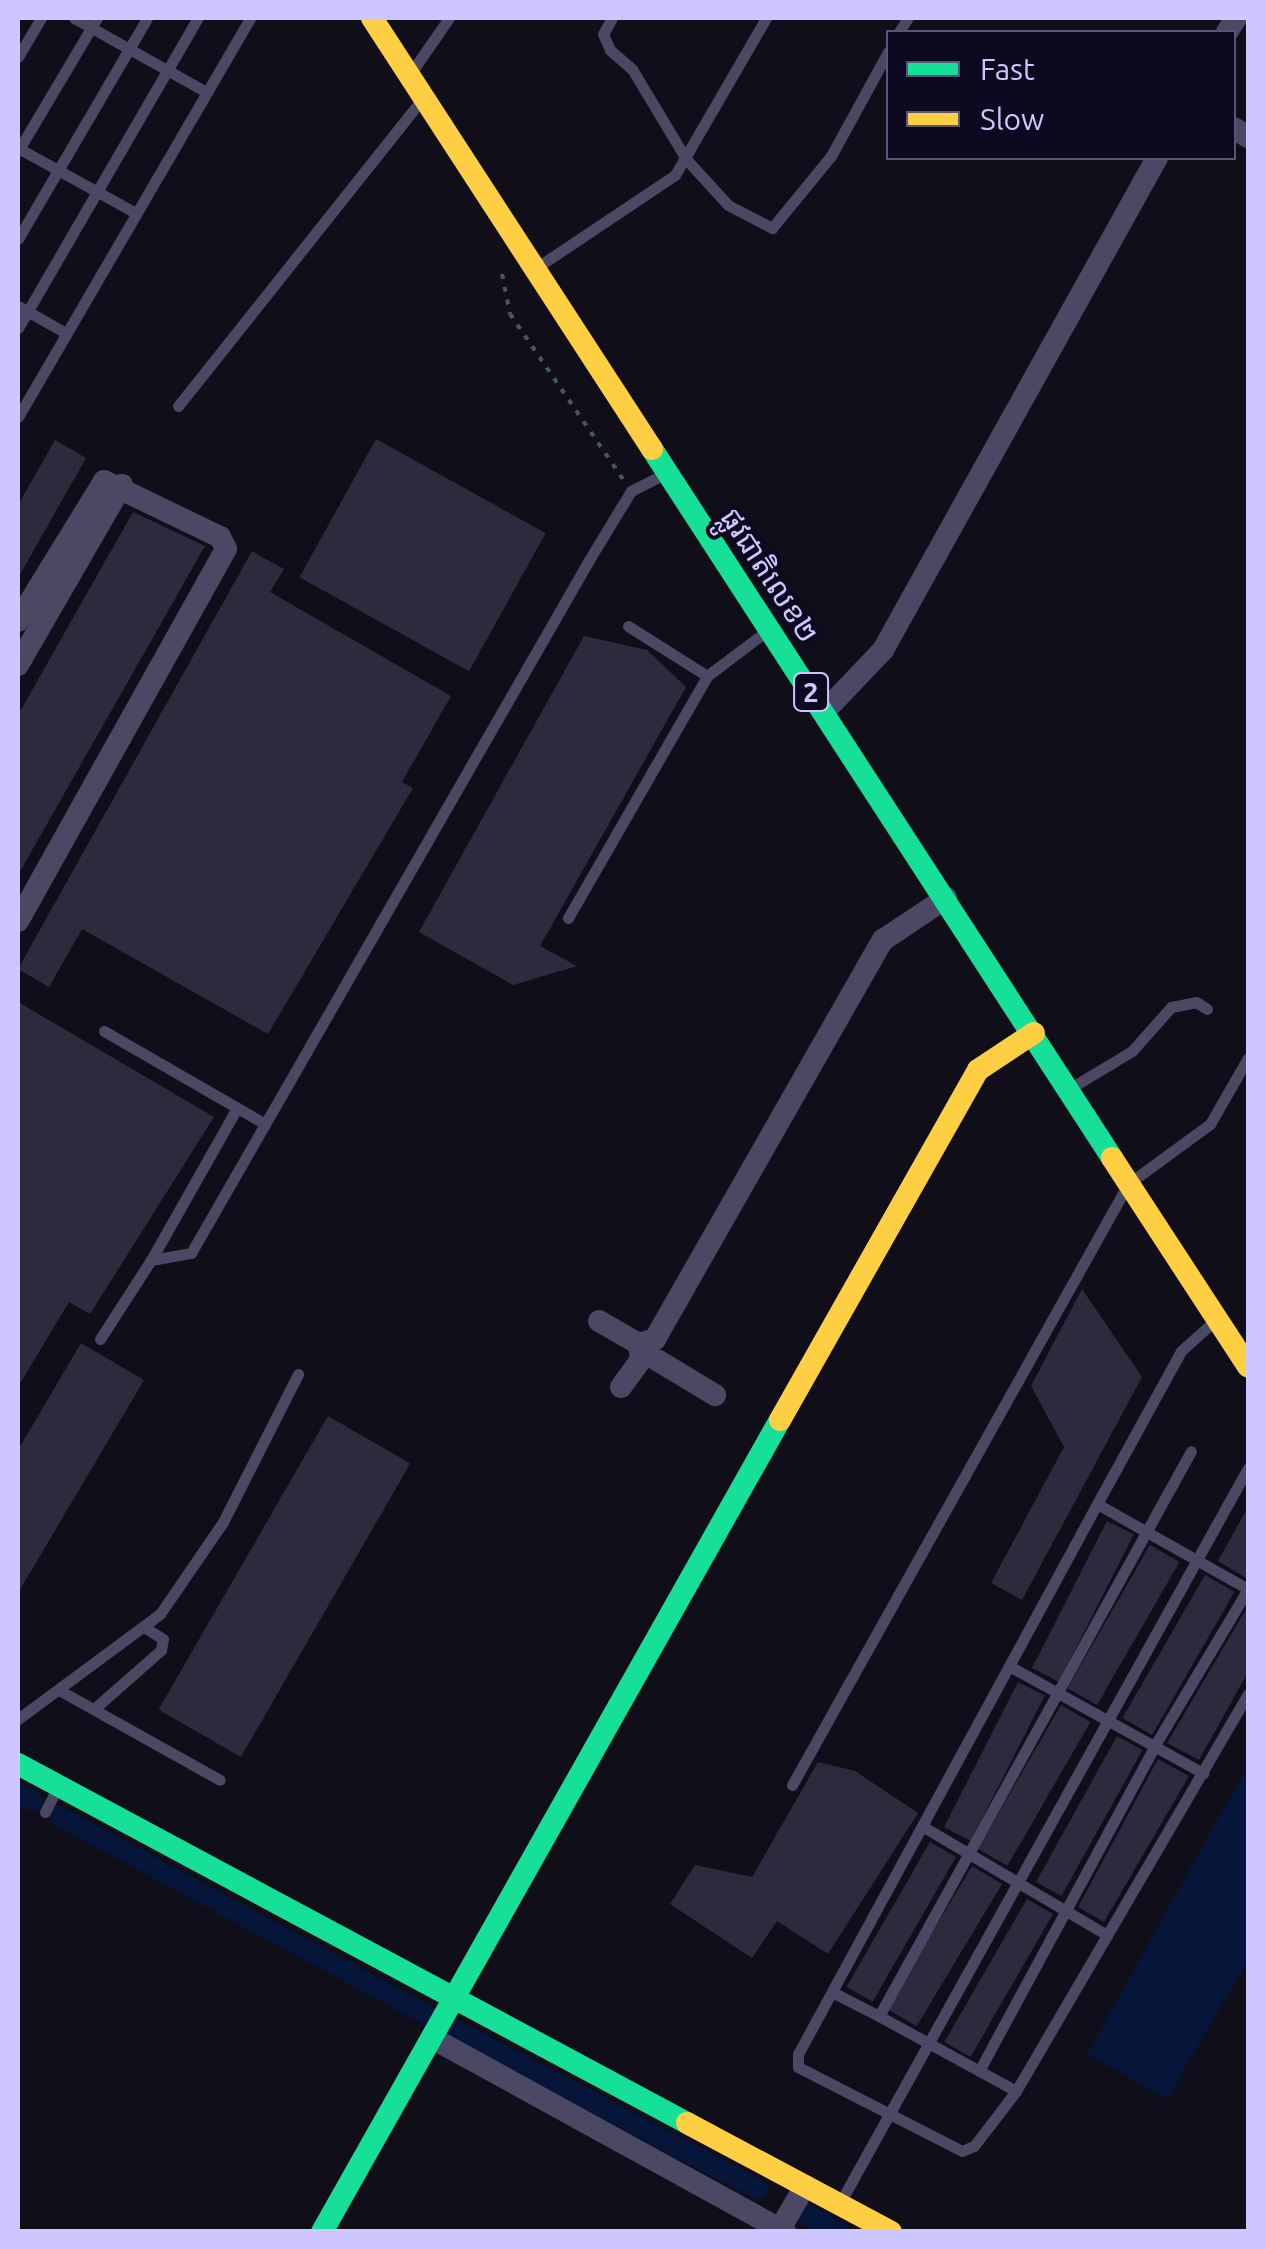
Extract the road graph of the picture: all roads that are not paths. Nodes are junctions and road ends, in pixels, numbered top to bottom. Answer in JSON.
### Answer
{"nodes":[{"id":1,"x":41,"y":18,"type":"edge"},
{"id":2,"x":74,"y":18,"type":"edge"},
{"id":3,"x":147,"y":18,"type":"edge"},
{"id":4,"x":198,"y":18,"type":"edge"},
{"id":5,"x":250,"y":18,"type":"edge"},
{"id":6,"x":372,"y":18,"type":"edge"},
{"id":7,"x":449,"y":18,"type":"edge"},
{"id":8,"x":612,"y":18,"type":"edge"},
{"id":9,"x":766,"y":18,"type":"edge"},
{"id":10,"x":94,"y":22,"type":"edge"},
{"id":11,"x":128,"y":48,"type":"junction"},
{"id":12,"x":886,"y":56,"type":"edge"},
{"id":13,"x":18,"y":57,"type":"edge"},
{"id":14,"x":166,"y":69,"type":"junction"},
{"id":15,"x":408,"y":76,"type":"junction"},
{"id":16,"x":203,"y":90,"type":"junction"},
{"id":17,"x":423,"y":99,"type":"junction"},
{"id":18,"x":18,"y":149,"type":"edge"},
{"id":19,"x":686,"y":159,"type":"junction"},
{"id":20,"x":1156,"y":160,"type":"edge"},
{"id":21,"x":58,"y":170,"type":"junction"},
{"id":22,"x":97,"y":191,"type":"junction"},
{"id":23,"x":134,"y":212,"type":"junction"},
{"id":24,"x":18,"y":238,"type":"edge"},
{"id":25,"x":534,"y":270,"type":"junction"},
{"id":26,"x":22,"y":308,"type":"edge"},
{"id":27,"x":18,"y":328,"type":"edge"},
{"id":28,"x":66,"y":332,"type":"junction"},
{"id":29,"x":178,"y":406,"type":"dead end"},
{"id":30,"x":18,"y":418,"type":"edge"},
{"id":31,"x":667,"y":472,"type":"junction"},
{"id":32,"x":122,"y":485,"type":"junction"},
{"id":33,"x":18,"y":622,"type":"edge"},
{"id":34,"x":628,"y":626,"type":"dead end"},
{"id":35,"x":770,"y":629,"type":"junction"},
{"id":36,"x":18,"y":665,"type":"edge"},
{"id":37,"x":706,"y":676,"type":"junction"},
{"id":38,"x":824,"y":712,"type":"junction"},
{"id":39,"x":946,"y":898,"type":"junction"},
{"id":40,"x":568,"y":918,"type":"dead end"},
{"id":41,"x":18,"y":921,"type":"edge"},
{"id":42,"x":1207,"y":1009,"type":"dead end"},
{"id":43,"x":104,"y":1031,"type":"dead end"},
{"id":44,"x":1034,"y":1033,"type":"junction"},
{"id":45,"x":1248,"y":1058,"type":"edge"},
{"id":46,"x":1070,"y":1088,"type":"junction"},
{"id":47,"x":237,"y":1108,"type":"junction"},
{"id":48,"x":266,"y":1124,"type":"junction"},
{"id":49,"x":1128,"y":1184,"type":"junction"},
{"id":50,"x":151,"y":1260,"type":"junction"},
{"id":51,"x":1218,"y":1319,"type":"junction"},
{"id":52,"x":599,"y":1321,"type":"dead end"},
{"id":53,"x":100,"y":1340,"type":"dead end"},
{"id":54,"x":648,"y":1350,"type":"junction"},
{"id":55,"x":1248,"y":1367,"type":"edge"},
{"id":56,"x":298,"y":1374,"type":"dead end"},
{"id":57,"x":620,"y":1386,"type":"dead end"},
{"id":58,"x":715,"y":1395,"type":"dead end"},
{"id":59,"x":1191,"y":1451,"type":"dead end"},
{"id":60,"x":1248,"y":1468,"type":"edge"},
{"id":61,"x":1097,"y":1504,"type":"junction"},
{"id":62,"x":1146,"y":1532,"type":"junction"},
{"id":63,"x":1192,"y":1558,"type":"junction"},
{"id":64,"x":1248,"y":1589,"type":"edge"},
{"id":65,"x":147,"y":1630,"type":"junction"},
{"id":66,"x":1009,"y":1666,"type":"junction"},
{"id":67,"x":59,"y":1690,"type":"junction"},
{"id":68,"x":1058,"y":1691,"type":"junction"},
{"id":69,"x":1248,"y":1694,"type":"edge"},
{"id":70,"x":95,"y":1708,"type":"junction"},
{"id":71,"x":1106,"y":1717,"type":"junction"},
{"id":72,"x":18,"y":1719,"type":"edge"},
{"id":73,"x":1155,"y":1745,"type":"junction"},
{"id":74,"x":18,"y":1764,"type":"edge"},
{"id":75,"x":1202,"y":1773,"type":"junction"},
{"id":76,"x":220,"y":1780,"type":"dead end"},
{"id":77,"x":792,"y":1785,"type":"dead end"},
{"id":78,"x":58,"y":1786,"type":"junction"},
{"id":79,"x":44,"y":1812,"type":"dead end"},
{"id":80,"x":922,"y":1826,"type":"junction"},
{"id":81,"x":969,"y":1853,"type":"junction"},
{"id":82,"x":1016,"y":1880,"type":"junction"},
{"id":83,"x":1064,"y":1909,"type":"junction"},
{"id":84,"x":1107,"y":1935,"type":"junction"},
{"id":85,"x":832,"y":1992,"type":"junction"},
{"id":86,"x":456,"y":1996,"type":"junction"},
{"id":87,"x":879,"y":2016,"type":"junction"},
{"id":88,"x":434,"y":2039,"type":"junction"},
{"id":89,"x":927,"y":2043,"type":"junction"},
{"id":90,"x":979,"y":2071,"type":"junction"},
{"id":91,"x":1016,"y":2091,"type":"junction"},
{"id":92,"x":888,"y":2114,"type":"junction"},
{"id":93,"x":805,"y":2186,"type":"junction"},
{"id":94,"x":838,"y":2204,"type":"junction"},
{"id":95,"x":783,"y":2230,"type":"edge"},
{"id":96,"x":322,"y":2232,"type":"edge"},
{"id":97,"x":890,"y":2232,"type":"edge"}],
"edges":[{"from":1,"to":13,"type":"lane"},
{"from":2,"to":10,"type":"lane"},
{"from":3,"to":11,"type":"lane"},
{"from":4,"to":14,"type":"lane"},
{"from":5,"to":16,"type":"lane"},
{"from":6,"to":15,"type":"main road","name":"ផ្លូវជាតិលេខ២","number":"2"},
{"from":7,"to":15,"type":"lane"},
{"from":8,"to":19,"type":"lane"},
{"from":9,"to":19,"type":"lane"},
{"from":10,"to":11,"type":"lane"},
{"from":10,"to":18,"type":"lane"},
{"from":11,"to":14,"type":"lane"},
{"from":11,"to":21,"type":"lane"},
{"from":12,"to":19,"type":"lane"},
{"from":14,"to":16,"type":"lane"},
{"from":14,"to":22,"type":"lane"},
{"from":15,"to":17,"type":"main road","name":"ផ្លូវជាតិលេខ២","number":"2"},
{"from":16,"to":23,"type":"lane"},
{"from":17,"to":25,"type":"main road","name":"ផ្លូវជាតិលេខ២","number":"2"},
{"from":17,"to":29,"type":"lane"},
{"from":18,"to":21,"type":"lane"},
{"from":19,"to":25,"type":"lane"},
{"from":20,"to":38,"type":"street"},
{"from":21,"to":22,"type":"lane"},
{"from":21,"to":24,"type":"lane"},
{"from":22,"to":23,"type":"lane"},
{"from":22,"to":26,"type":"lane"},
{"from":23,"to":28,"type":"lane"},
{"from":25,"to":31,"type":"main road","name":"ផ្លូវជាតិលេខ២","number":"2"},
{"from":26,"to":27,"type":"lane"},
{"from":26,"to":28,"type":"lane"},
{"from":28,"to":30,"type":"lane"},
{"from":31,"to":35,"type":"main road","name":"ផ្លូវជាតិលេខ២","number":"2"},
{"from":31,"to":48,"type":"lane"},
{"from":32,"to":33,"type":"street"},
{"from":32,"to":36,"type":"street"},
{"from":32,"to":41,"type":"street"},
{"from":34,"to":37,"type":"lane"},
{"from":35,"to":37,"type":"lane"},
{"from":35,"to":38,"type":"main road","name":"ផ្លូវជាតិលេខ២","number":"2"},
{"from":37,"to":40,"type":"lane"},
{"from":38,"to":39,"type":"main road","name":"ផ្លូវជាតិលេខ២","number":"2"},
{"from":39,"to":44,"type":"main road","name":"ផ្លូវជាតិលេខ២","number":"2"},
{"from":39,"to":54,"type":"street"},
{"from":42,"to":46,"type":"lane"},
{"from":43,"to":47,"type":"lane"},
{"from":44,"to":46,"type":"main road","name":"ផ្លូវជាតិលេខ២","number":"2"},
{"from":44,"to":86,"type":"main road"},
{"from":45,"to":49,"type":"lane"},
{"from":46,"to":49,"type":"main road","name":"ផ្លូវជាតិលេខ២","number":"2"},
{"from":47,"to":48,"type":"lane"},
{"from":47,"to":50,"type":"lane"},
{"from":48,"to":50,"type":"lane"},
{"from":49,"to":51,"type":"main road","name":"ផ្លូវជាតិលេខ២","number":"2"},
{"from":49,"to":77,"type":"lane"},
{"from":50,"to":53,"type":"lane"},
{"from":51,"to":55,"type":"main road","name":"ផ្លូវជាតិលេខ២","number":"2"},
{"from":51,"to":61,"type":"lane"},
{"from":52,"to":54,"type":"street"},
{"from":54,"to":57,"type":"street"},
{"from":54,"to":58,"type":"street"},
{"from":56,"to":65,"type":"lane"},
{"from":59,"to":62,"type":"lane"},
{"from":60,"to":63,"type":"lane"},
{"from":61,"to":62,"type":"lane"},
{"from":61,"to":66,"type":"lane"},
{"from":62,"to":63,"type":"lane"},
{"from":62,"to":68,"type":"lane"},
{"from":63,"to":64,"type":"lane"},
{"from":63,"to":71,"type":"lane"},
{"from":64,"to":73,"type":"lane"},
{"from":65,"to":67,"type":"lane"},
{"from":65,"to":70,"type":"lane"},
{"from":66,"to":68,"type":"lane"},
{"from":66,"to":80,"type":"lane"},
{"from":67,"to":70,"type":"lane"},
{"from":67,"to":72,"type":"lane"},
{"from":68,"to":71,"type":"lane"},
{"from":68,"to":81,"type":"lane"},
{"from":69,"to":75,"type":"lane"},
{"from":70,"to":76,"type":"lane"},
{"from":71,"to":73,"type":"lane"},
{"from":71,"to":82,"type":"lane"},
{"from":73,"to":75,"type":"lane"},
{"from":73,"to":83,"type":"lane"},
{"from":74,"to":78,"type":"main road"},
{"from":75,"to":84,"type":"lane"},
{"from":78,"to":79,"type":"lane"},
{"from":78,"to":86,"type":"main road"},
{"from":80,"to":81,"type":"lane"},
{"from":80,"to":85,"type":"lane"},
{"from":81,"to":82,"type":"lane"},
{"from":81,"to":87,"type":"lane"},
{"from":82,"to":83,"type":"lane"},
{"from":82,"to":89,"type":"lane"},
{"from":83,"to":84,"type":"lane"},
{"from":83,"to":90,"type":"lane"},
{"from":84,"to":91,"type":"lane"},
{"from":85,"to":87,"type":"lane"},
{"from":85,"to":92,"type":"lane"},
{"from":86,"to":88,"type":"main road"},
{"from":86,"to":93,"type":"main road"},
{"from":87,"to":89,"type":"lane"},
{"from":88,"to":95,"type":"street"},
{"from":88,"to":96,"type":"main road"},
{"from":89,"to":90,"type":"lane"},
{"from":89,"to":92,"type":"lane"},
{"from":90,"to":91,"type":"lane"},
{"from":91,"to":92,"type":"lane"},
{"from":92,"to":94,"type":"lane"},
{"from":93,"to":94,"type":"main road"},
{"from":93,"to":95,"type":"street"},
{"from":94,"to":97,"type":"main road"}]}
